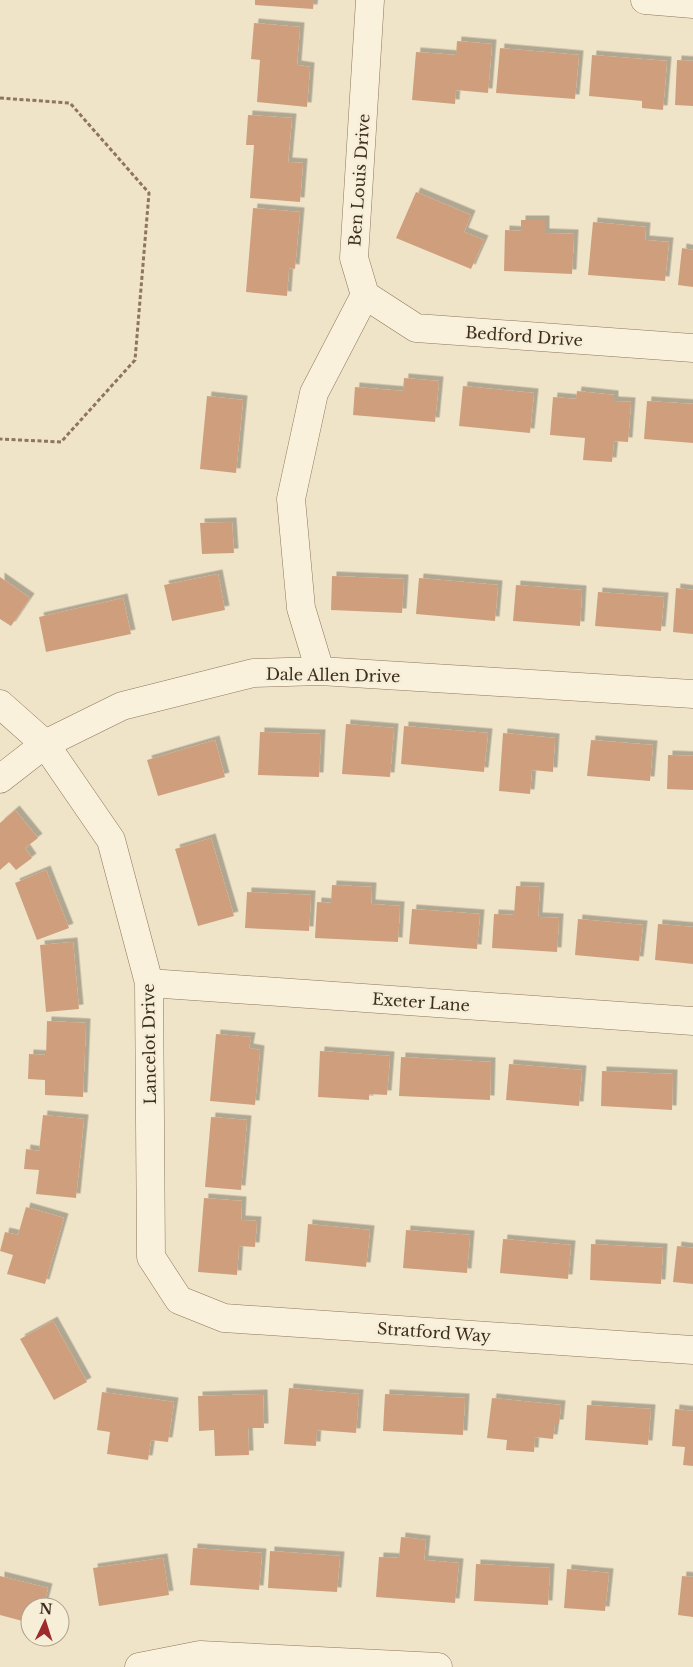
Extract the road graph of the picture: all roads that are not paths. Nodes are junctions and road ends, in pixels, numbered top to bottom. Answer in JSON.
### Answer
{"nodes":[{"id":1,"x":370,"y":0,"type":"edge"},
{"id":2,"x":645,"y":0,"type":"edge"},
{"id":3,"x":693,"y":4,"type":"edge"},
{"id":4,"x":364,"y":294,"type":"junction"},
{"id":5,"x":693,"y":348,"type":"edge"},
{"id":6,"x":320,"y":671,"type":"junction"},
{"id":7,"x":693,"y":694,"type":"edge"},
{"id":8,"x":0,"y":704,"type":"edge"},
{"id":9,"x":45,"y":744,"type":"junction"},
{"id":10,"x":0,"y":779,"type":"edge"},
{"id":11,"x":150,"y":983,"type":"junction"},
{"id":12,"x":693,"y":1020,"type":"edge"},
{"id":13,"x":179,"y":1300,"type":"joint"},
{"id":14,"x":693,"y":1350,"type":"edge"},
{"id":15,"x":139,"y":1667,"type":"edge"},
{"id":16,"x":438,"y":1667,"type":"edge"}],
"edges":[{"from":1,"to":4,"type":"street","name":"Ben Louis Drive"},
{"from":2,"to":3,"type":"street"},
{"from":4,"to":5,"type":"street","name":"Bedford Drive"},
{"from":4,"to":6,"type":"street"},
{"from":6,"to":7,"type":"street","name":"Dale Allen Drive"},
{"from":6,"to":9,"type":"street","name":"Dale Allen Drive"},
{"from":8,"to":9,"type":"street"},
{"from":9,"to":10,"type":"street","name":"Dale Allen Drive"},
{"from":9,"to":11,"type":"street","name":"Lancelot Drive"},
{"from":11,"to":12,"type":"street","name":"Exeter Lane"},
{"from":11,"to":13,"type":"street","name":"Lancelot Drive"},
{"from":13,"to":14,"type":"street","name":"Stratford Way"},
{"from":15,"to":16,"type":"street"}]}
